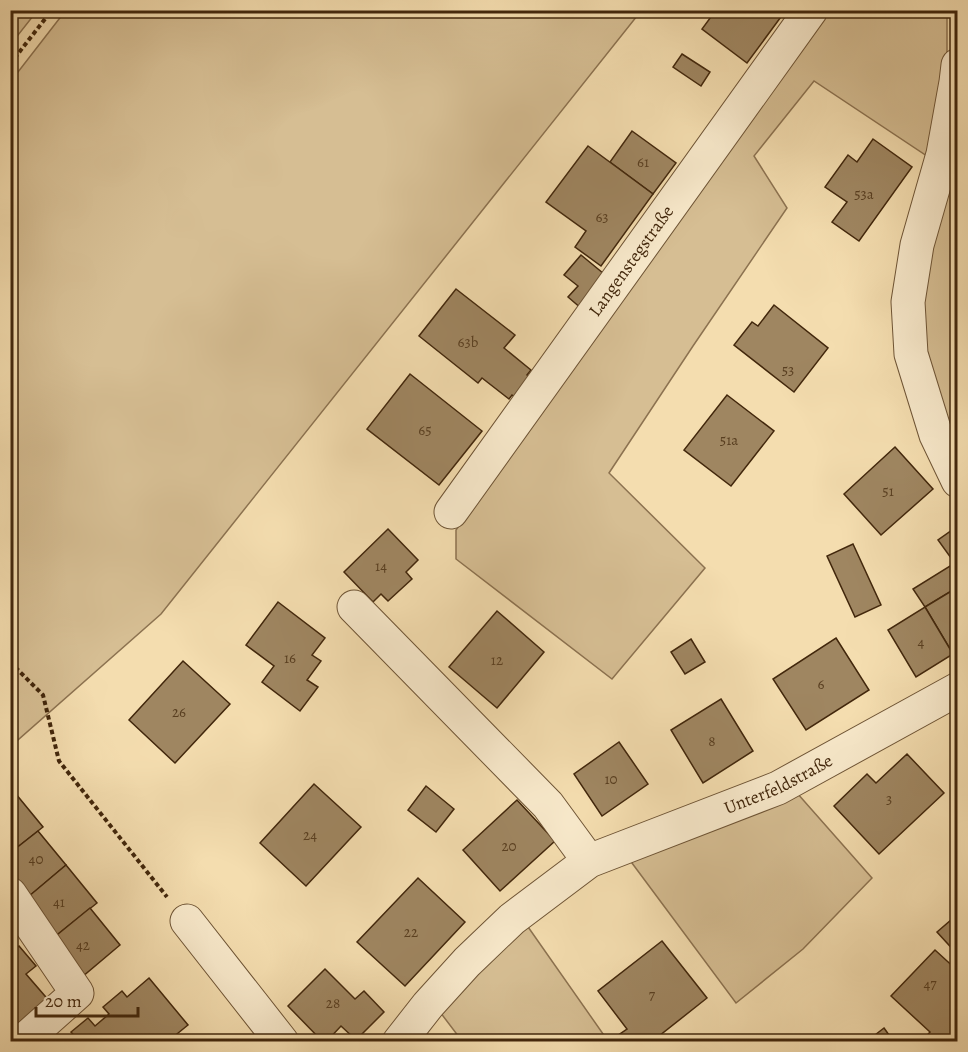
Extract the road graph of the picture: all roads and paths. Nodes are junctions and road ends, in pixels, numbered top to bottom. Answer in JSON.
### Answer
{"nodes":[{"id":1,"x":52,"y":10,"type":"edge"},
{"id":2,"x":811,"y":10,"type":"edge"},
{"id":3,"x":10,"y":64,"type":"edge"},
{"id":4,"x":957,"y":64,"type":"edge"},
{"id":5,"x":957,"y":481,"type":"edge"},
{"id":6,"x":451,"y":512,"type":"dead end"},
{"id":7,"x":354,"y":607,"type":"dead end"},
{"id":8,"x":10,"y":662,"type":"edge"},
{"id":9,"x":957,"y":689,"type":"edge"},
{"id":10,"x":589,"y":861,"type":"junction"},
{"id":11,"x":11,"y":897,"type":"edge"},
{"id":12,"x":187,"y":921,"type":"joint"},
{"id":13,"x":22,"y":1041,"type":"edge"},
{"id":14,"x":282,"y":1041,"type":"edge"},
{"id":15,"x":399,"y":1041,"type":"edge"}],
"edges":[{"from":1,"to":3,"type":"path"},
{"from":2,"to":6,"type":"street","name":"Langenstegstraße"},
{"from":4,"to":5,"type":"street"},
{"from":7,"to":10,"type":"street"},
{"from":8,"to":12,"type":"path"},
{"from":9,"to":10,"type":"street","name":"Unterfeldstraße"},
{"from":10,"to":15,"type":"street","name":"Unterfeldstraße"},
{"from":11,"to":13,"type":"street"},
{"from":12,"to":14,"type":"street"}]}
